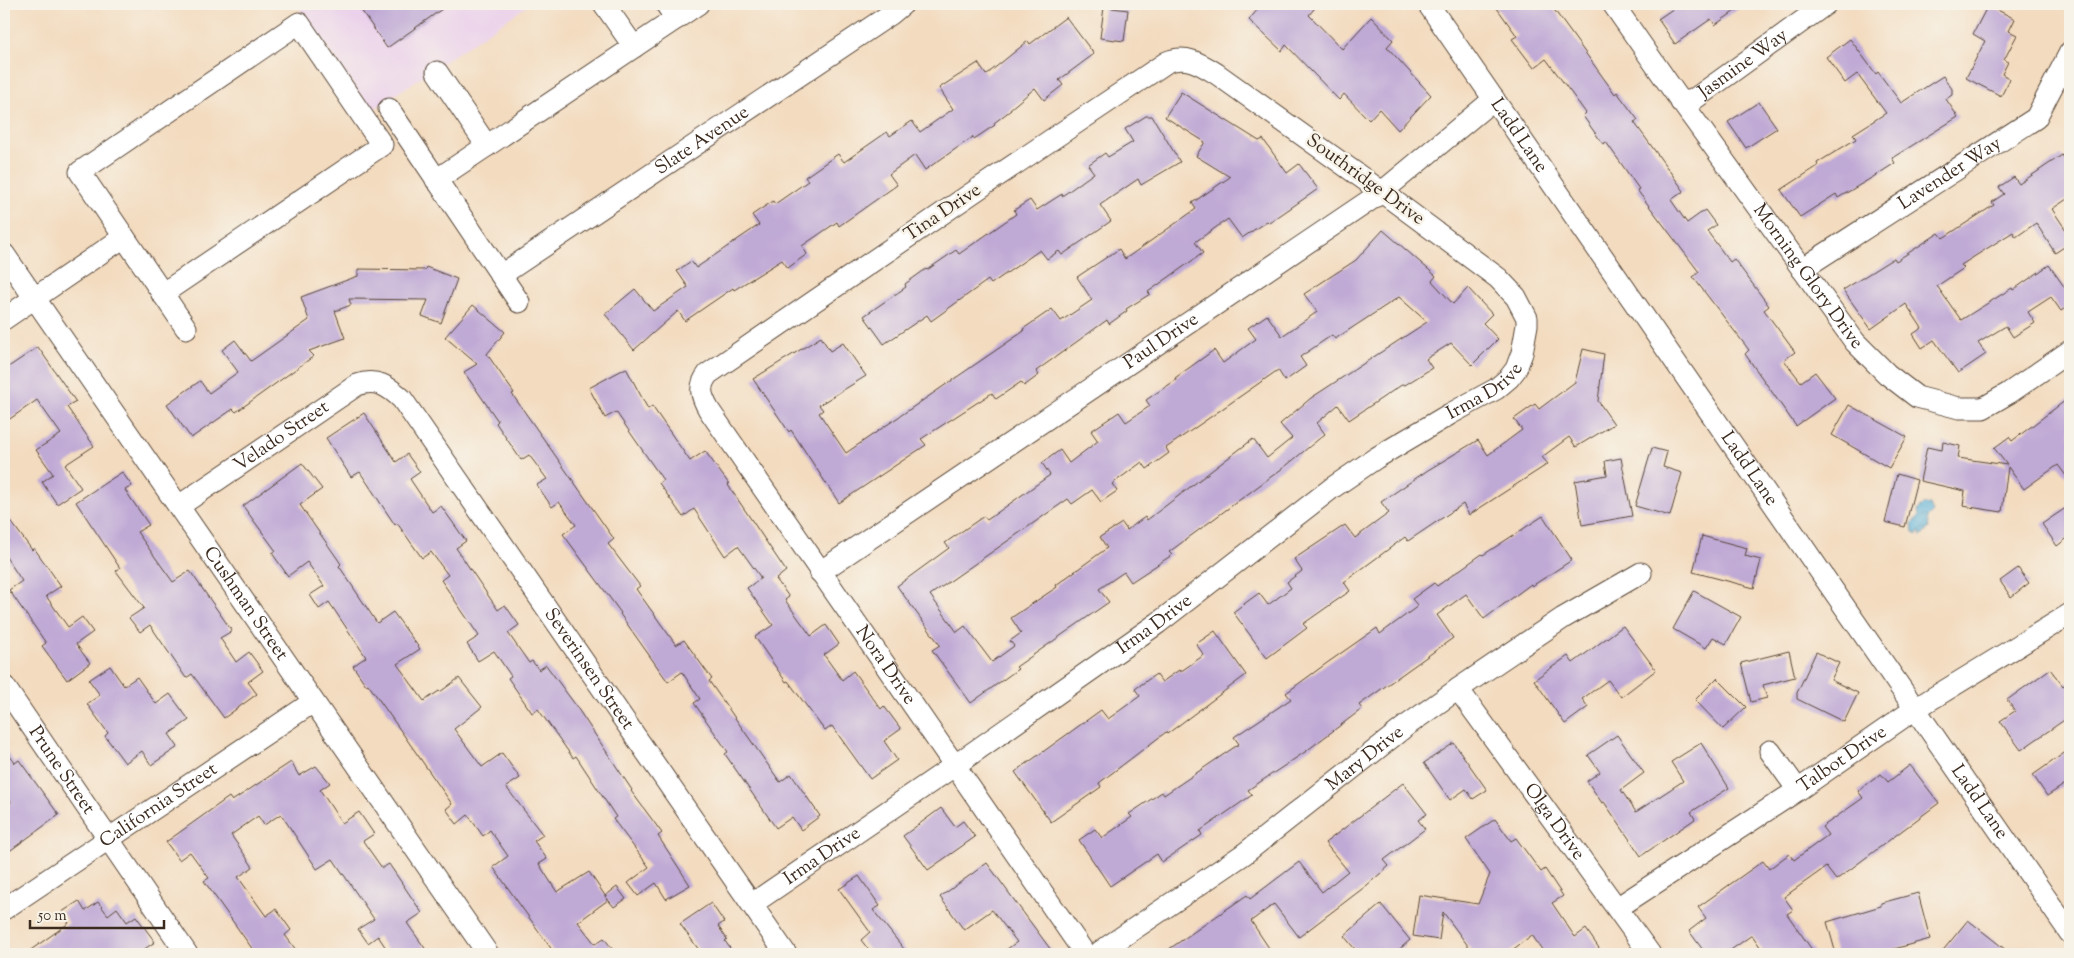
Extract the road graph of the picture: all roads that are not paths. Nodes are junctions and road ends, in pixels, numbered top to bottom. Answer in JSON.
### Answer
{"nodes":[{"id":1,"x":604,"y":4,"type":"edge"},
{"id":2,"x":698,"y":4,"type":"edge"},
{"id":3,"x":903,"y":4,"type":"edge"},
{"id":4,"x":1428,"y":4,"type":"edge"},
{"id":5,"x":1613,"y":4,"type":"edge"},
{"id":6,"x":1826,"y":4,"type":"edge"},
{"id":7,"x":671,"y":11,"type":"edge"},
{"id":8,"x":634,"y":47,"type":"junction"},
{"id":9,"x":2070,"y":52,"type":"edge"},
{"id":10,"x":1181,"y":58,"type":"joint"},
{"id":11,"x":437,"y":72,"type":"dead end"},
{"id":12,"x":1494,"y":99,"type":"junction"},
{"id":13,"x":1681,"y":102,"type":"junction"},
{"id":14,"x":389,"y":109,"type":"dead end"},
{"id":15,"x":487,"y":146,"type":"junction"},
{"id":16,"x":436,"y":180,"type":"junction"},
{"id":17,"x":1382,"y":192,"type":"junction"},
{"id":18,"x":124,"y":237,"type":"junction"},
{"id":19,"x":4,"y":254,"type":"edge"},
{"id":20,"x":1802,"y":269,"type":"junction"},
{"id":21,"x":501,"y":275,"type":"junction"},
{"id":22,"x":162,"y":294,"type":"junction"},
{"id":23,"x":34,"y":298,"type":"junction"},
{"id":24,"x":519,"y":302,"type":"dead end"},
{"id":25,"x":4,"y":319,"type":"edge"},
{"id":26,"x":1528,"y":325,"type":"joint"},
{"id":27,"x":186,"y":328,"type":"dead end"},
{"id":28,"x":2070,"y":351,"type":"edge"},
{"id":29,"x":708,"y":374,"type":"joint"},
{"id":30,"x":388,"y":386,"type":"joint"},
{"id":31,"x":179,"y":506,"type":"junction"},
{"id":32,"x":820,"y":572,"type":"junction"},
{"id":33,"x":1641,"y":573,"type":"dead end"},
{"id":34,"x":2070,"y":614,"type":"edge"},
{"id":35,"x":4,"y":686,"type":"edge"},
{"id":36,"x":1458,"y":689,"type":"junction"},
{"id":37,"x":313,"y":702,"type":"junction"},
{"id":38,"x":1915,"y":709,"type":"junction"},
{"id":39,"x":1770,"y":752,"type":"dead end"},
{"id":40,"x":954,"y":766,"type":"junction"},
{"id":41,"x":1798,"y":790,"type":"junction"},
{"id":42,"x":108,"y":838,"type":"junction"},
{"id":43,"x":752,"y":904,"type":"junction"},
{"id":44,"x":1617,"y":908,"type":"junction"},
{"id":45,"x":4,"y":909,"type":"edge"},
{"id":46,"x":2070,"y":933,"type":"edge"},
{"id":47,"x":187,"y":954,"type":"edge"},
{"id":48,"x":488,"y":954,"type":"edge"},
{"id":49,"x":786,"y":954,"type":"edge"},
{"id":50,"x":1085,"y":954,"type":"edge"},
{"id":51,"x":1097,"y":954,"type":"edge"},
{"id":52,"x":1650,"y":954,"type":"edge"}],
"edges":[{"from":1,"to":8,"type":"street"},
{"from":2,"to":7,"type":"street"},
{"from":3,"to":21,"type":"street","name":"Slate Avenue"},
{"from":4,"to":12,"type":"street","name":"Ladd Lane"},
{"from":5,"to":13,"type":"street","name":"Morning Glory Drive"},
{"from":6,"to":13,"type":"street","name":"Jasmine Way"},
{"from":7,"to":8,"type":"street"},
{"from":8,"to":15,"type":"street"},
{"from":9,"to":20,"type":"street","name":"Lavender Way"},
{"from":10,"to":17,"type":"street","name":"Southridge Drive"},
{"from":10,"to":29,"type":"street","name":"Tina Drive"},
{"from":11,"to":15,"type":"street"},
{"from":12,"to":17,"type":"street","name":"Paul Drive"},
{"from":12,"to":38,"type":"street","name":"Ladd Lane"},
{"from":13,"to":20,"type":"street","name":"Morning Glory Drive"},
{"from":14,"to":16,"type":"street"},
{"from":15,"to":16,"type":"street"},
{"from":16,"to":21,"type":"street"},
{"from":17,"to":26,"type":"street","name":"Southridge Drive"},
{"from":17,"to":32,"type":"street","name":"Paul Drive"},
{"from":18,"to":22,"type":"street"},
{"from":18,"to":22,"type":"street"},
{"from":18,"to":23,"type":"street"},
{"from":19,"to":23,"type":"street","name":"Cushman Street"},
{"from":20,"to":28,"type":"street","name":"Morning Glory Drive"},
{"from":21,"to":24,"type":"street"},
{"from":22,"to":27,"type":"street"},
{"from":23,"to":25,"type":"street"},
{"from":23,"to":31,"type":"street","name":"Cushman Street"},
{"from":26,"to":40,"type":"street","name":"Irma Drive"},
{"from":29,"to":32,"type":"street","name":"Nora Drive"},
{"from":30,"to":31,"type":"street","name":"Velado Street"},
{"from":30,"to":43,"type":"street","name":"Severinsen Street"},
{"from":31,"to":37,"type":"street","name":"Cushman Street"},
{"from":32,"to":40,"type":"street","name":"Nora Drive"},
{"from":33,"to":36,"type":"street","name":"Mary Drive"},
{"from":34,"to":38,"type":"street","name":"Talbot Drive"},
{"from":35,"to":42,"type":"street","name":"Prune Street"},
{"from":36,"to":44,"type":"street","name":"Olga Drive"},
{"from":36,"to":51,"type":"street","name":"Mary Drive"},
{"from":37,"to":42,"type":"street","name":"California Street"},
{"from":37,"to":48,"type":"street","name":"Cushman Street"},
{"from":38,"to":41,"type":"street","name":"Talbot Drive"},
{"from":38,"to":46,"type":"street","name":"Ladd Lane"},
{"from":39,"to":41,"type":"street"},
{"from":40,"to":43,"type":"street","name":"Irma Drive"},
{"from":40,"to":50,"type":"street","name":"Nora Drive"},
{"from":41,"to":44,"type":"street","name":"Talbot Drive"},
{"from":42,"to":45,"type":"street","name":"California Street"},
{"from":42,"to":47,"type":"street","name":"Prune Street"},
{"from":43,"to":49,"type":"street","name":"Severinsen Street"},
{"from":44,"to":52,"type":"street","name":"Olga Drive"}]}
